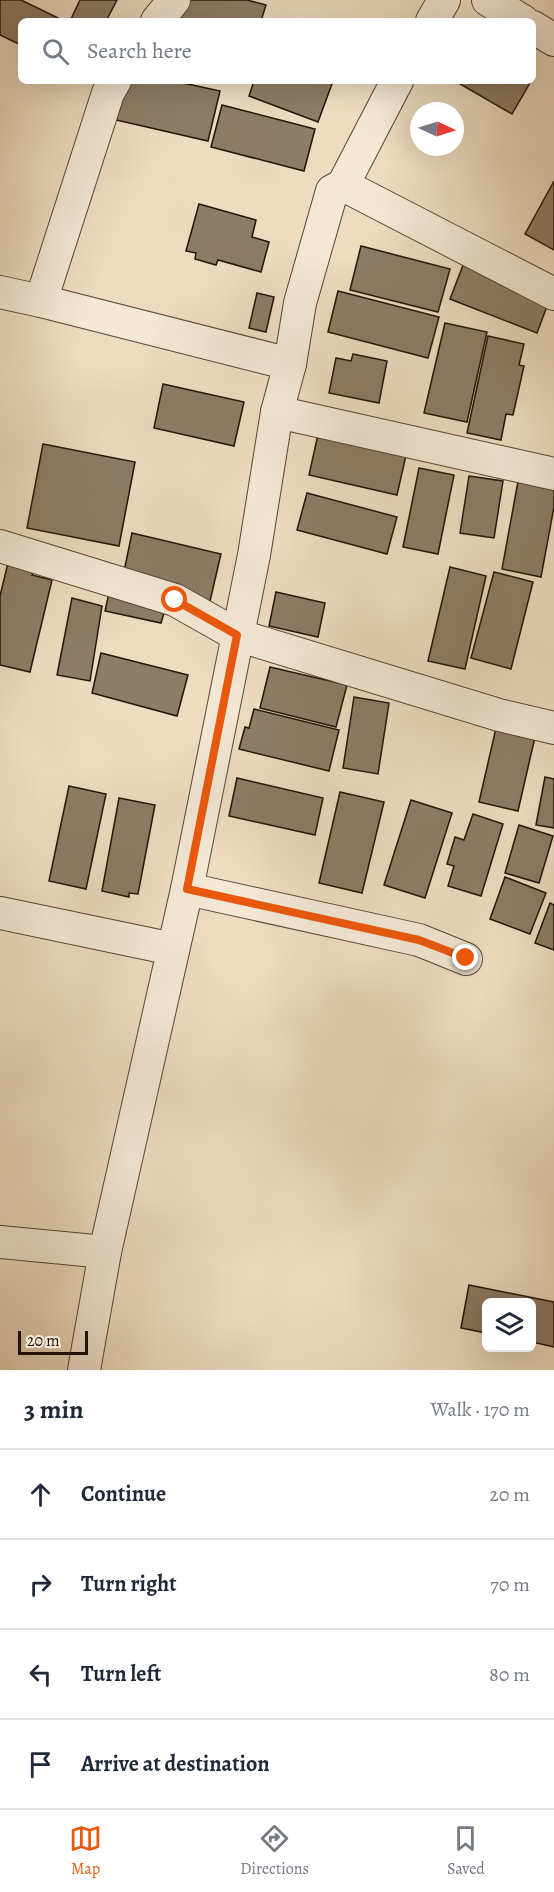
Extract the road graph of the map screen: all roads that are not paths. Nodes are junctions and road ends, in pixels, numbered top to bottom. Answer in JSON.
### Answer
{"nodes":[{"id":1,"x":174,"y":0,"type":"edge"},
{"id":2,"x":444,"y":0,"type":"edge"},
{"id":3,"x":488,"y":0,"type":"edge"},
{"id":4,"x":159,"y":18,"type":"edge"},
{"id":5,"x":434,"y":18,"type":"edge"},
{"id":6,"x":518,"y":18,"type":"edge"},
{"id":7,"x":536,"y":29,"type":"edge"},
{"id":8,"x":554,"y":40,"type":"edge"},
{"id":9,"x":114,"y":84,"type":"edge"},
{"id":10,"x":395,"y":84,"type":"edge"},
{"id":11,"x":343,"y":185,"type":"junction"},
{"id":12,"x":0,"y":292,"type":"edge"},
{"id":13,"x":554,"y":294,"type":"edge"},
{"id":14,"x":41,"y":301,"type":"junction"},
{"id":15,"x":290,"y":364,"type":"junction"},
{"id":16,"x":276,"y":412,"type":"junction"},
{"id":17,"x":554,"y":474,"type":"edge"},
{"id":18,"x":0,"y":546,"type":"edge"},
{"id":19,"x":237,"y":635,"type":"junction"},
{"id":20,"x":554,"y":728,"type":"edge"},
{"id":21,"x":187,"y":889,"type":"junction"},
{"id":22,"x":0,"y":913,"type":"edge"},
{"id":23,"x":173,"y":949,"type":"junction"},
{"id":24,"x":466,"y":958,"type":"dead end"},
{"id":25,"x":0,"y":1242,"type":"edge"},
{"id":26,"x":105,"y":1252,"type":"junction"},
{"id":27,"x":84,"y":1370,"type":"edge"}],
"edges":[{"from":1,"to":4,"type":"street"},
{"from":2,"to":5,"type":"street"},
{"from":3,"to":6,"type":"street"},
{"from":7,"to":8,"type":"street"},
{"from":9,"to":14,"type":"street"},
{"from":10,"to":11,"type":"street"},
{"from":11,"to":13,"type":"street"},
{"from":11,"to":15,"type":"street"},
{"from":12,"to":14,"type":"street"},
{"from":14,"to":15,"type":"street"},
{"from":15,"to":16,"type":"street"},
{"from":16,"to":17,"type":"street"},
{"from":16,"to":19,"type":"street"},
{"from":18,"to":19,"type":"street"},
{"from":19,"to":20,"type":"street"},
{"from":19,"to":21,"type":"street"},
{"from":21,"to":23,"type":"street"},
{"from":21,"to":24,"type":"street"},
{"from":22,"to":23,"type":"street"},
{"from":23,"to":26,"type":"street"},
{"from":25,"to":26,"type":"street"},
{"from":26,"to":27,"type":"street"}]}
